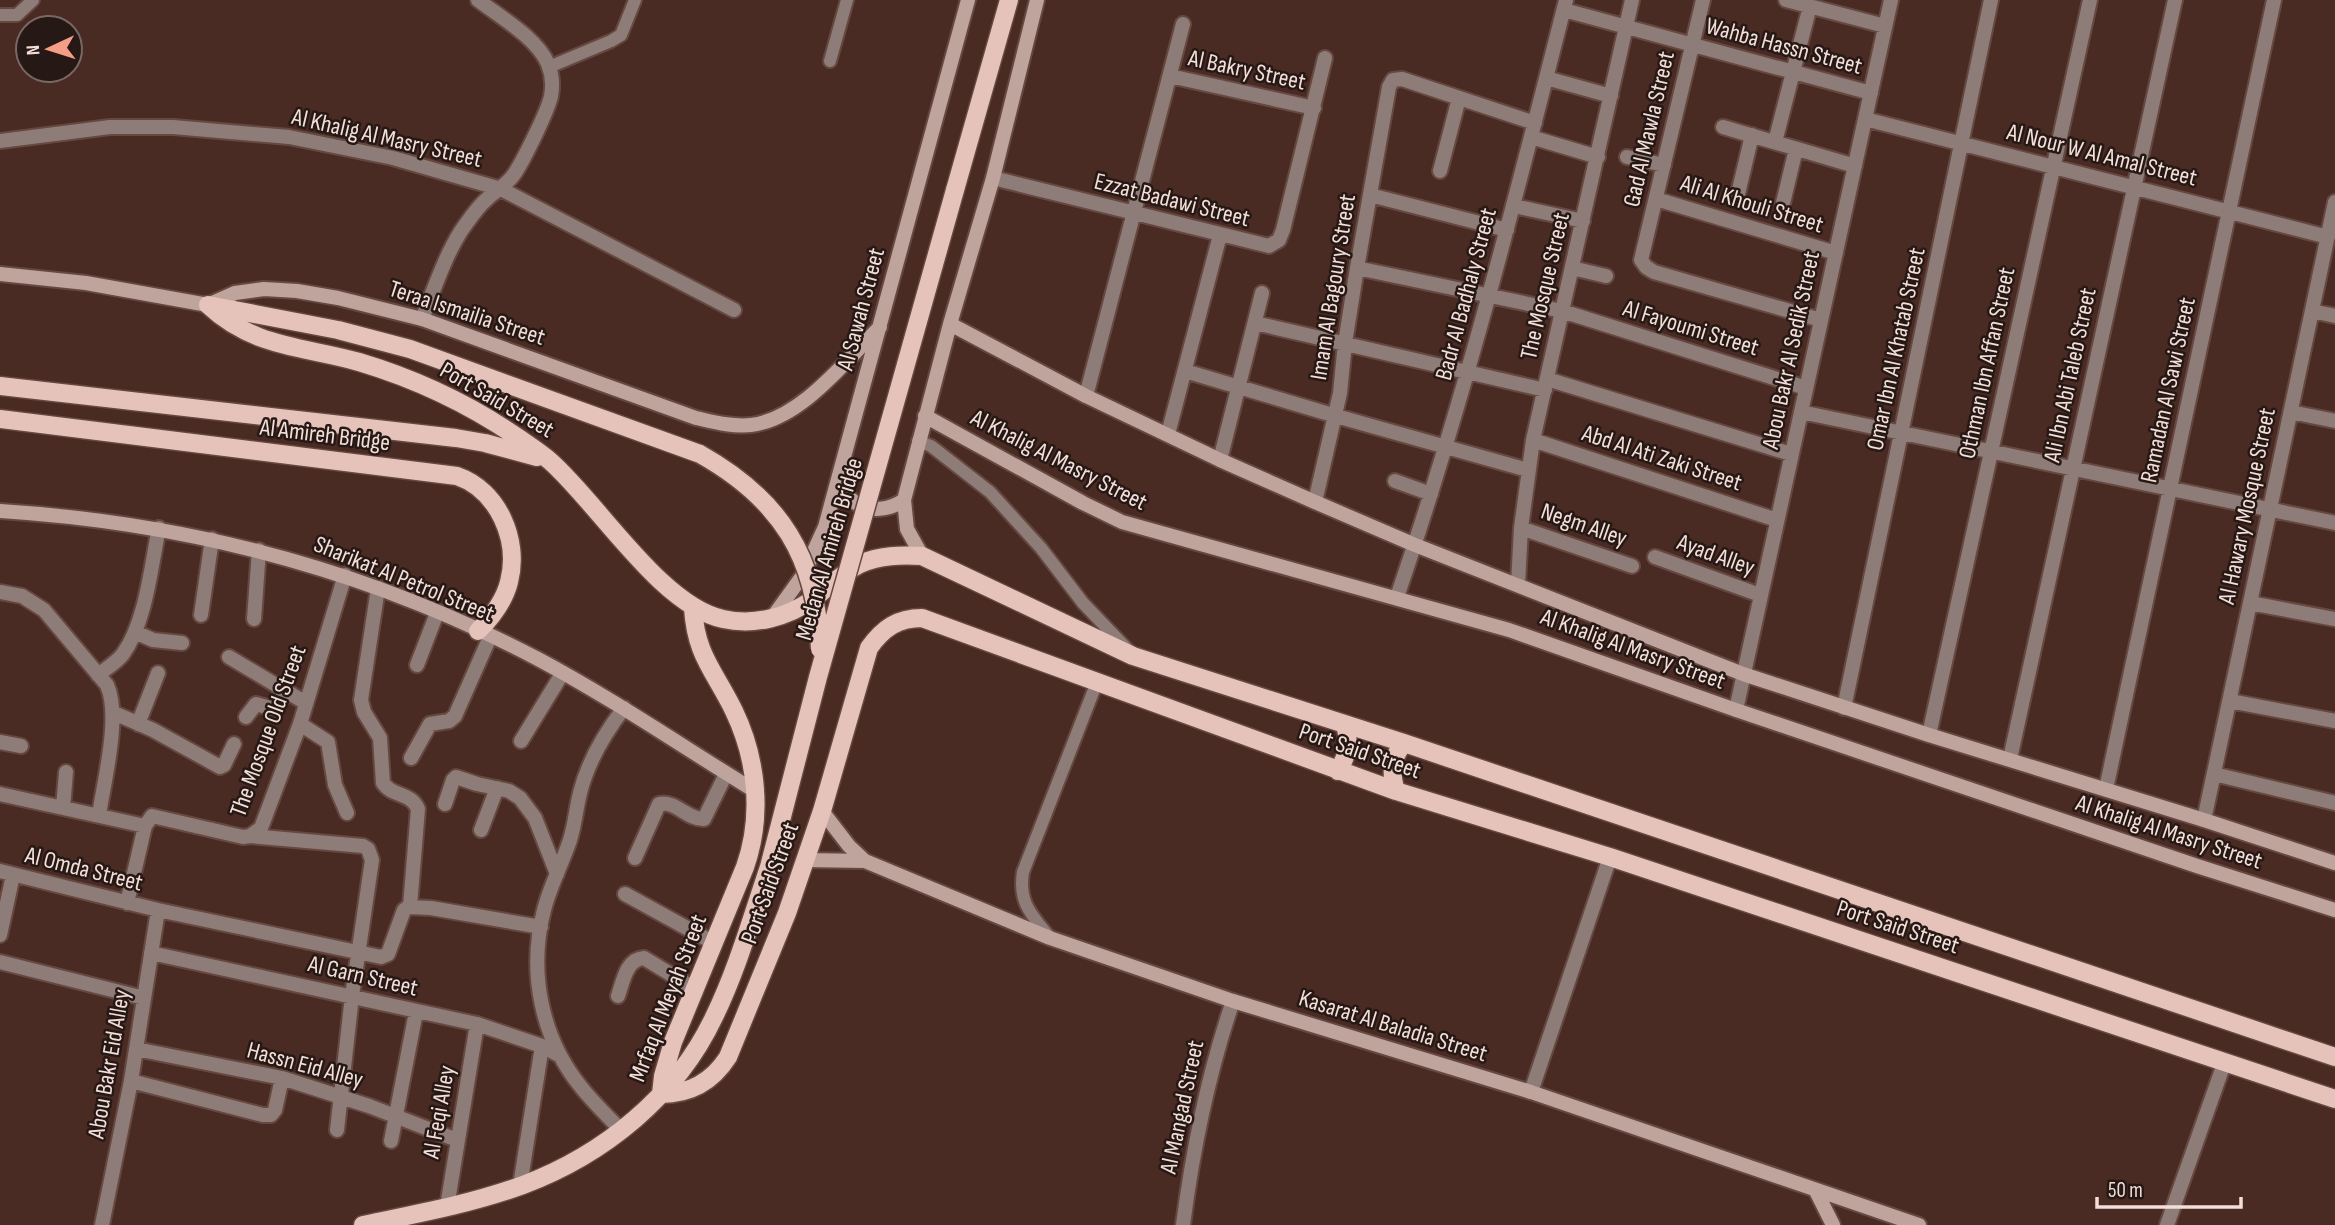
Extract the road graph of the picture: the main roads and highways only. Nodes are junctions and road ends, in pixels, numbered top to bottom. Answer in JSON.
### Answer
{"nodes":[{"id":1,"x":1009,"y":0,"type":"edge"},
{"id":2,"x":0,"y":386,"type":"edge"},
{"id":3,"x":0,"y":419,"type":"edge"},
{"id":4,"x":551,"y":461,"type":"junction"},
{"id":5,"x":693,"y":607,"type":"junction"},
{"id":6,"x":484,"y":634,"type":"road end"},
{"id":7,"x":818,"y":677,"type":"junction"},
{"id":8,"x":1345,"y":725,"type":"junction"},
{"id":9,"x":1404,"y":743,"type":"junction"},
{"id":10,"x":1338,"y":771,"type":"junction"},
{"id":11,"x":1396,"y":791,"type":"junction"},
{"id":12,"x":2335,"y":1056,"type":"edge"},
{"id":13,"x":661,"y":1094,"type":"junction"},
{"id":14,"x":2335,"y":1099,"type":"edge"},
{"id":15,"x":363,"y":1225,"type":"edge"}],
"edges":[{"from":1,"to":7,"type":"main road","name":"Medan Al Amireh Bridge","bridge":true},
{"from":2,"to":4,"type":"main road","name":"Al Amireh Bridge"},
{"from":3,"to":6,"type":"main road","name":"Al Amireh Bridge"},
{"from":4,"to":5,"type":"main road","name":"Port Said Street"},
{"from":4,"to":7,"type":"main road","name":"Port Said Street","bridge":true},
{"from":5,"to":8,"type":"main road","name":"Port Said Street"},
{"from":5,"to":13,"type":"main road","name":"Mrfaq Al Meyah Street"},
{"from":7,"to":13,"type":"main road","name":"Medan Al Amireh Bridge","bridge":true},
{"from":8,"to":9,"type":"main road","name":"Port Said Street"},
{"from":8,"to":10,"type":"main road"},
{"from":9,"to":11,"type":"main road"},
{"from":9,"to":12,"type":"main road","name":"Port Said Street"},
{"from":10,"to":11,"type":"main road","name":"Port Said Street"},
{"from":10,"to":13,"type":"main road","name":"Port Said Street"},
{"from":11,"to":14,"type":"main road","name":"Port Said Street"},
{"from":13,"to":15,"type":"main road","name":"Mrfaq Al Meyah Street"}]}
